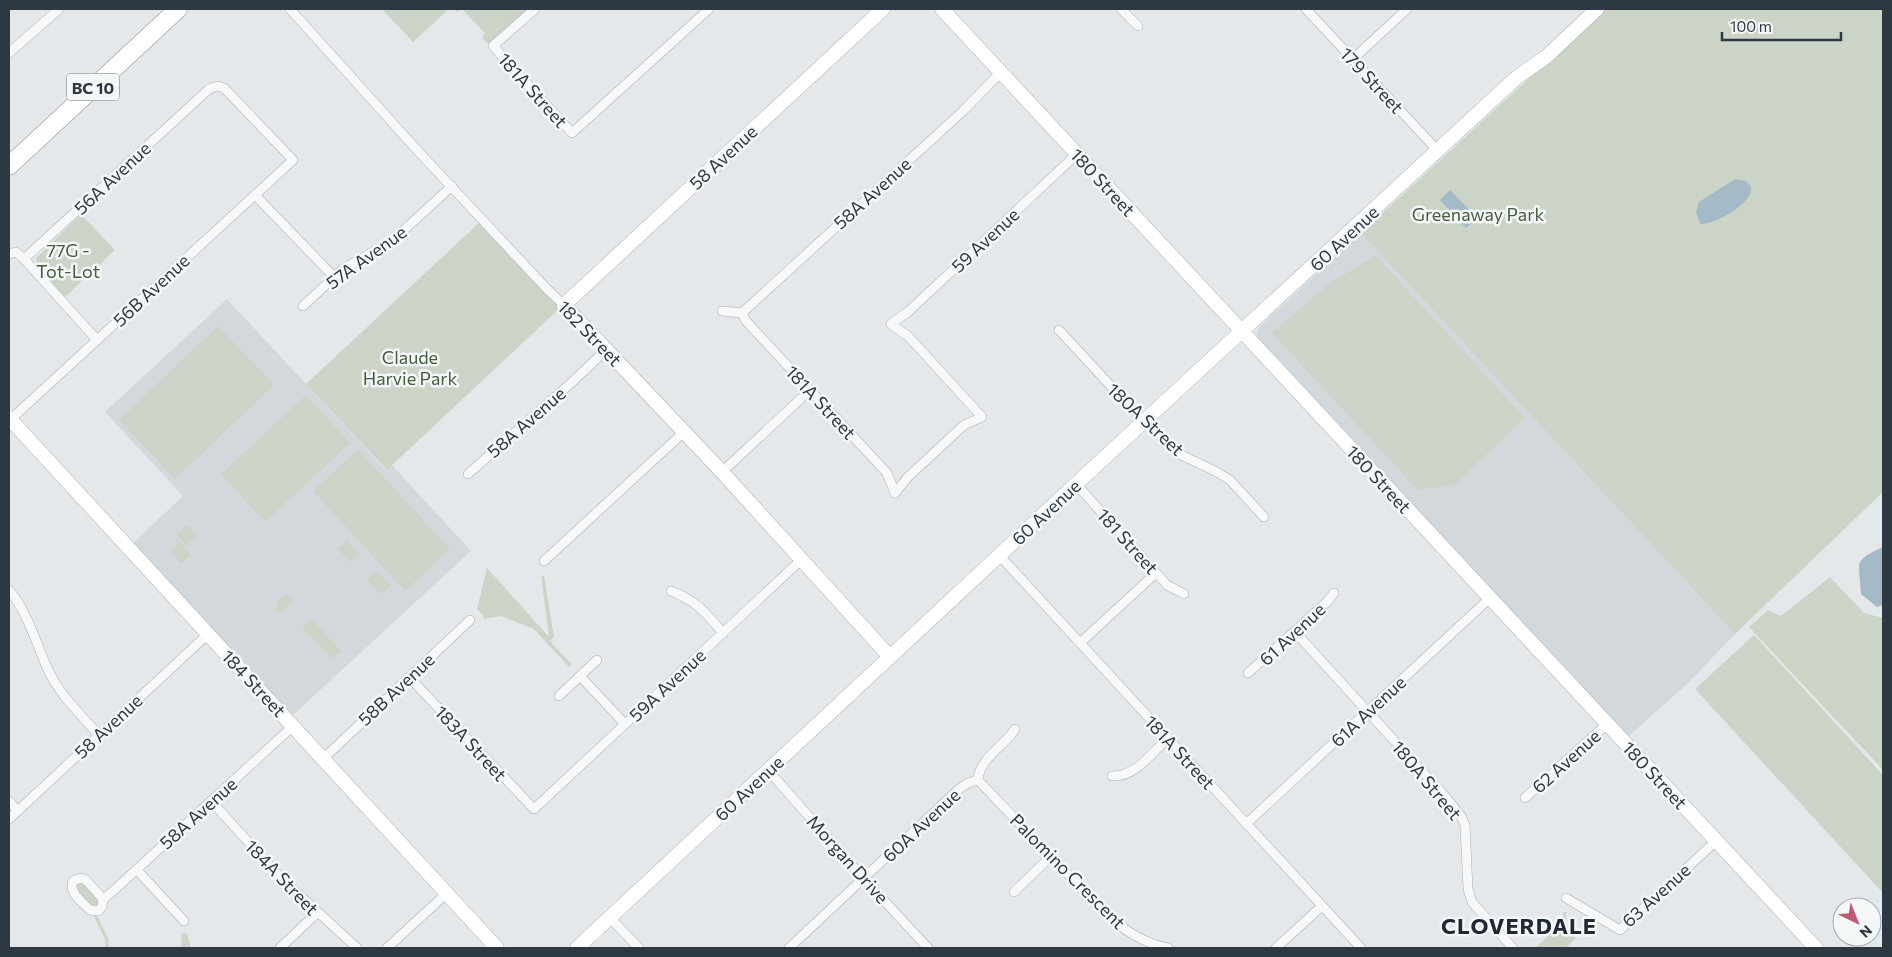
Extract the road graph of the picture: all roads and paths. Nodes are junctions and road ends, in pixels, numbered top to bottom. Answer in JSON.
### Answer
{"nodes":[{"id":1,"x":59,"y":9,"type":"edge"},
{"id":2,"x":178,"y":9,"type":"edge"},
{"id":3,"x":290,"y":9,"type":"edge"},
{"id":4,"x":534,"y":9,"type":"edge"},
{"id":5,"x":709,"y":9,"type":"edge"},
{"id":6,"x":883,"y":9,"type":"edge"},
{"id":7,"x":942,"y":9,"type":"edge"},
{"id":8,"x":1121,"y":9,"type":"edge"},
{"id":9,"x":1306,"y":9,"type":"edge"},
{"id":10,"x":1407,"y":9,"type":"edge"},
{"id":11,"x":1585,"y":9,"type":"edge"},
{"id":12,"x":1597,"y":9,"type":"edge"},
{"id":13,"x":1138,"y":26,"type":"dead end"},
{"id":14,"x":9,"y":53,"type":"edge"},
{"id":15,"x":1353,"y":59,"type":"junction"},
{"id":16,"x":1001,"y":72,"type":"junction"},
{"id":17,"x":1516,"y":78,"type":"junction"},
{"id":18,"x":1438,"y":150,"type":"junction"},
{"id":19,"x":1076,"y":154,"type":"junction"},
{"id":20,"x":293,"y":160,"type":"joint"},
{"id":21,"x":9,"y":166,"type":"edge"},
{"id":22,"x":452,"y":186,"type":"junction"},
{"id":23,"x":255,"y":195,"type":"junction"},
{"id":24,"x":9,"y":254,"type":"edge"},
{"id":25,"x":24,"y":259,"type":"junction"},
{"id":26,"x":334,"y":277,"type":"junction"},
{"id":27,"x":564,"y":305,"type":"junction"},
{"id":28,"x":302,"y":306,"type":"dead end"},
{"id":29,"x":722,"y":312,"type":"dead end"},
{"id":30,"x":742,"y":313,"type":"junction"},
{"id":31,"x":1059,"y":330,"type":"dead end"},
{"id":32,"x":1242,"y":332,"type":"junction"},
{"id":33,"x":97,"y":340,"type":"junction"},
{"id":34,"x":606,"y":350,"type":"junction"},
{"id":35,"x":810,"y":390,"type":"junction"},
{"id":36,"x":9,"y":419,"type":"edge"},
{"id":37,"x":1145,"y":420,"type":"junction"},
{"id":38,"x":684,"y":432,"type":"junction"},
{"id":39,"x":722,"y":472,"type":"junction"},
{"id":40,"x":468,"y":474,"type":"dead end"},
{"id":41,"x":1076,"y":484,"type":"junction"},
{"id":42,"x":896,"y":493,"type":"joint"},
{"id":43,"x":1264,"y":517,"type":"dead end"},
{"id":44,"x":999,"y":556,"type":"junction"},
{"id":45,"x":801,"y":560,"type":"junction"},
{"id":46,"x":544,"y":561,"type":"dead end"},
{"id":47,"x":1156,"y":573,"type":"junction"},
{"id":48,"x":9,"y":590,"type":"edge"},
{"id":49,"x":671,"y":591,"type":"dead end"},
{"id":50,"x":1334,"y":593,"type":"dead end"},
{"id":51,"x":1184,"y":594,"type":"dead end"},
{"id":52,"x":1490,"y":598,"type":"junction"},
{"id":53,"x":470,"y":620,"type":"dead end"},
{"id":54,"x":1295,"y":632,"type":"junction"},
{"id":55,"x":723,"y":633,"type":"junction"},
{"id":56,"x":208,"y":634,"type":"junction"},
{"id":57,"x":1080,"y":643,"type":"junction"},
{"id":58,"x":890,"y":656,"type":"junction"},
{"id":59,"x":597,"y":660,"type":"dead end"},
{"id":60,"x":1248,"y":673,"type":"dead end"},
{"id":61,"x":580,"y":676,"type":"junction"},
{"id":62,"x":409,"y":677,"type":"junction"},
{"id":63,"x":558,"y":696,"type":"dead end"},
{"id":64,"x":1367,"y":711,"type":"junction"},
{"id":65,"x":625,"y":724,"type":"junction"},
{"id":66,"x":1607,"y":724,"type":"junction"},
{"id":67,"x":294,"y":726,"type":"junction"},
{"id":68,"x":1015,"y":728,"type":"dead end"},
{"id":69,"x":99,"y":735,"type":"junction"},
{"id":70,"x":1167,"y":739,"type":"junction"},
{"id":71,"x":323,"y":759,"type":"junction"},
{"id":72,"x":768,"y":770,"type":"junction"},
{"id":73,"x":1112,"y":776,"type":"dead end"},
{"id":74,"x":978,"y":780,"type":"junction"},
{"id":75,"x":1525,"y":798,"type":"dead end"},
{"id":76,"x":9,"y":801,"type":"edge"},
{"id":77,"x":211,"y":801,"type":"junction"},
{"id":78,"x":534,"y":809,"type":"joint"},
{"id":79,"x":18,"y":811,"type":"junction"},
{"id":80,"x":9,"y":819,"type":"edge"},
{"id":81,"x":1246,"y":824,"type":"junction"},
{"id":82,"x":1716,"y":840,"type":"junction"},
{"id":83,"x":1051,"y":856,"type":"junction"},
{"id":84,"x":137,"y":870,"type":"junction"},
{"id":85,"x":864,"y":879,"type":"junction"},
{"id":86,"x":1014,"y":892,"type":"dead end"},
{"id":87,"x":447,"y":893,"type":"junction"},
{"id":88,"x":1566,"y":898,"type":"dead end"},
{"id":89,"x":102,"y":899,"type":"dead end"},
{"id":90,"x":1322,"y":906,"type":"junction"},
{"id":91,"x":317,"y":913,"type":"junction"},
{"id":92,"x":610,"y":918,"type":"junction"},
{"id":93,"x":184,"y":921,"type":"dead end"},
{"id":94,"x":280,"y":948,"type":"edge"},
{"id":95,"x":357,"y":948,"type":"edge"},
{"id":96,"x":387,"y":948,"type":"edge"},
{"id":97,"x":497,"y":948,"type":"edge"},
{"id":98,"x":577,"y":948,"type":"edge"},
{"id":99,"x":639,"y":948,"type":"edge"},
{"id":100,"x":789,"y":948,"type":"edge"},
{"id":101,"x":928,"y":948,"type":"edge"},
{"id":102,"x":1168,"y":948,"type":"edge"},
{"id":103,"x":1276,"y":948,"type":"edge"},
{"id":104,"x":1361,"y":948,"type":"edge"},
{"id":105,"x":1513,"y":948,"type":"edge"},
{"id":106,"x":1816,"y":948,"type":"edge"}],
"edges":[{"from":1,"to":14,"type":"street"},
{"from":2,"to":21,"type":"highway","number":"BC 10"},
{"from":3,"to":22,"type":"street","name":"182 Street"},
{"from":4,"to":5,"type":"street","name":"181A Street"},
{"from":6,"to":27,"type":"main road","name":"58 Avenue"},
{"from":7,"to":16,"type":"main road","name":"180 Street"},
{"from":8,"to":13,"type":"street"},
{"from":9,"to":15,"type":"street","name":"179 Street"},
{"from":10,"to":15,"type":"street"},
{"from":11,"to":17,"type":"main road","name":"60 Avenue"},
{"from":12,"to":17,"type":"main road","name":"60 Avenue"},
{"from":15,"to":18,"type":"street","name":"179 Street"},
{"from":16,"to":19,"type":"main road","name":"180 Street"},
{"from":16,"to":30,"type":"street","name":"58A Avenue"},
{"from":17,"to":18,"type":"main road","name":"60 Avenue"},
{"from":18,"to":32,"type":"main road","name":"60 Avenue"},
{"from":19,"to":32,"type":"main road","name":"180 Street"},
{"from":19,"to":42,"type":"street","name":"59 Avenue"},
{"from":20,"to":23,"type":"street","name":"56B Avenue"},
{"from":20,"to":25,"type":"street","name":"56A Avenue"},
{"from":22,"to":26,"type":"street","name":"57A Avenue"},
{"from":22,"to":27,"type":"street","name":"182 Street"},
{"from":23,"to":26,"type":"street"},
{"from":23,"to":33,"type":"street","name":"56B Avenue"},
{"from":24,"to":25,"type":"street"},
{"from":25,"to":33,"type":"street"},
{"from":26,"to":28,"type":"street","name":"57A Avenue"},
{"from":27,"to":34,"type":"main road","name":"182 Street"},
{"from":29,"to":30,"type":"street"},
{"from":30,"to":35,"type":"street","name":"181A Street"},
{"from":31,"to":37,"type":"street","name":"180A Street"},
{"from":32,"to":37,"type":"main road","name":"60 Avenue"},
{"from":32,"to":52,"type":"main road","name":"180 Street"},
{"from":33,"to":36,"type":"street","name":"56B Avenue"},
{"from":34,"to":38,"type":"main road","name":"182 Street"},
{"from":34,"to":40,"type":"street","name":"58A Avenue"},
{"from":35,"to":39,"type":"street"},
{"from":35,"to":42,"type":"street","name":"181A Street"},
{"from":36,"to":56,"type":"main road","name":"184 Street"},
{"from":37,"to":41,"type":"main road","name":"60 Avenue"},
{"from":37,"to":43,"type":"street","name":"180A Street"},
{"from":38,"to":39,"type":"main road","name":"182 Street"},
{"from":38,"to":46,"type":"street"},
{"from":39,"to":45,"type":"main road","name":"182 Street"},
{"from":41,"to":44,"type":"main road","name":"60 Avenue"},
{"from":41,"to":47,"type":"street","name":"181 Street"},
{"from":44,"to":57,"type":"street","name":"181A Street"},
{"from":44,"to":58,"type":"main road","name":"60 Avenue"},
{"from":45,"to":55,"type":"street","name":"59A Avenue"},
{"from":45,"to":58,"type":"main road","name":"182 Street"},
{"from":47,"to":51,"type":"street","name":"181 Street"},
{"from":47,"to":57,"type":"street"},
{"from":48,"to":69,"type":"street"},
{"from":49,"to":55,"type":"street"},
{"from":50,"to":54,"type":"street","name":"61 Avenue"},
{"from":52,"to":64,"type":"street","name":"61A Avenue"},
{"from":52,"to":66,"type":"main road","name":"180 Street"},
{"from":53,"to":62,"type":"street","name":"58B Avenue"},
{"from":54,"to":60,"type":"street","name":"61 Avenue"},
{"from":54,"to":64,"type":"street","name":"180A Street"},
{"from":55,"to":65,"type":"street","name":"59A Avenue"},
{"from":56,"to":67,"type":"main road","name":"184 Street"},
{"from":56,"to":69,"type":"street","name":"58 Avenue"},
{"from":57,"to":70,"type":"street","name":"181A Street"},
{"from":58,"to":72,"type":"main road","name":"60 Avenue"},
{"from":59,"to":61,"type":"street"},
{"from":61,"to":63,"type":"street"},
{"from":61,"to":65,"type":"street"},
{"from":62,"to":71,"type":"street","name":"58B Avenue"},
{"from":62,"to":78,"type":"street","name":"183A Street"},
{"from":64,"to":81,"type":"street","name":"61A Avenue"},
{"from":64,"to":105,"type":"street","name":"180A Street"},
{"from":65,"to":78,"type":"street","name":"59A Avenue"},
{"from":66,"to":75,"type":"street","name":"62 Avenue"},
{"from":66,"to":82,"type":"main road","name":"180 Street"},
{"from":67,"to":71,"type":"main road","name":"184 Street"},
{"from":67,"to":77,"type":"street","name":"58A Avenue"},
{"from":68,"to":74,"type":"street","name":"60A Avenue"},
{"from":69,"to":79,"type":"street","name":"58 Avenue"},
{"from":70,"to":73,"type":"street"},
{"from":70,"to":81,"type":"street","name":"181A Street"},
{"from":71,"to":87,"type":"main road","name":"184 Street"},
{"from":72,"to":85,"type":"street","name":"Morgan Drive"},
{"from":72,"to":92,"type":"main road","name":"60 Avenue"},
{"from":74,"to":83,"type":"street","name":"Palomino Crescent"},
{"from":74,"to":85,"type":"street","name":"60A Avenue"},
{"from":76,"to":79,"type":"street"},
{"from":77,"to":84,"type":"street","name":"58A Avenue"},
{"from":77,"to":91,"type":"street","name":"184A Street"},
{"from":79,"to":80,"type":"street","name":"58 Avenue"},
{"from":81,"to":90,"type":"street","name":"181A Street"},
{"from":82,"to":88,"type":"street","name":"63 Avenue"},
{"from":82,"to":106,"type":"main road","name":"180 Street"},
{"from":83,"to":86,"type":"street"},
{"from":83,"to":102,"type":"street","name":"Palomino Crescent"},
{"from":84,"to":89,"type":"street","name":"58A Avenue"},
{"from":84,"to":93,"type":"street"},
{"from":85,"to":100,"type":"street","name":"60A Avenue"},
{"from":85,"to":101,"type":"street","name":"Morgan Drive"},
{"from":87,"to":96,"type":"street"},
{"from":87,"to":97,"type":"main road","name":"184 Street"},
{"from":90,"to":103,"type":"street"},
{"from":90,"to":104,"type":"street","name":"181A Street"},
{"from":91,"to":94,"type":"street"},
{"from":91,"to":95,"type":"street","name":"184A Street"},
{"from":92,"to":98,"type":"main road","name":"60 Avenue"},
{"from":92,"to":99,"type":"street"}]}
